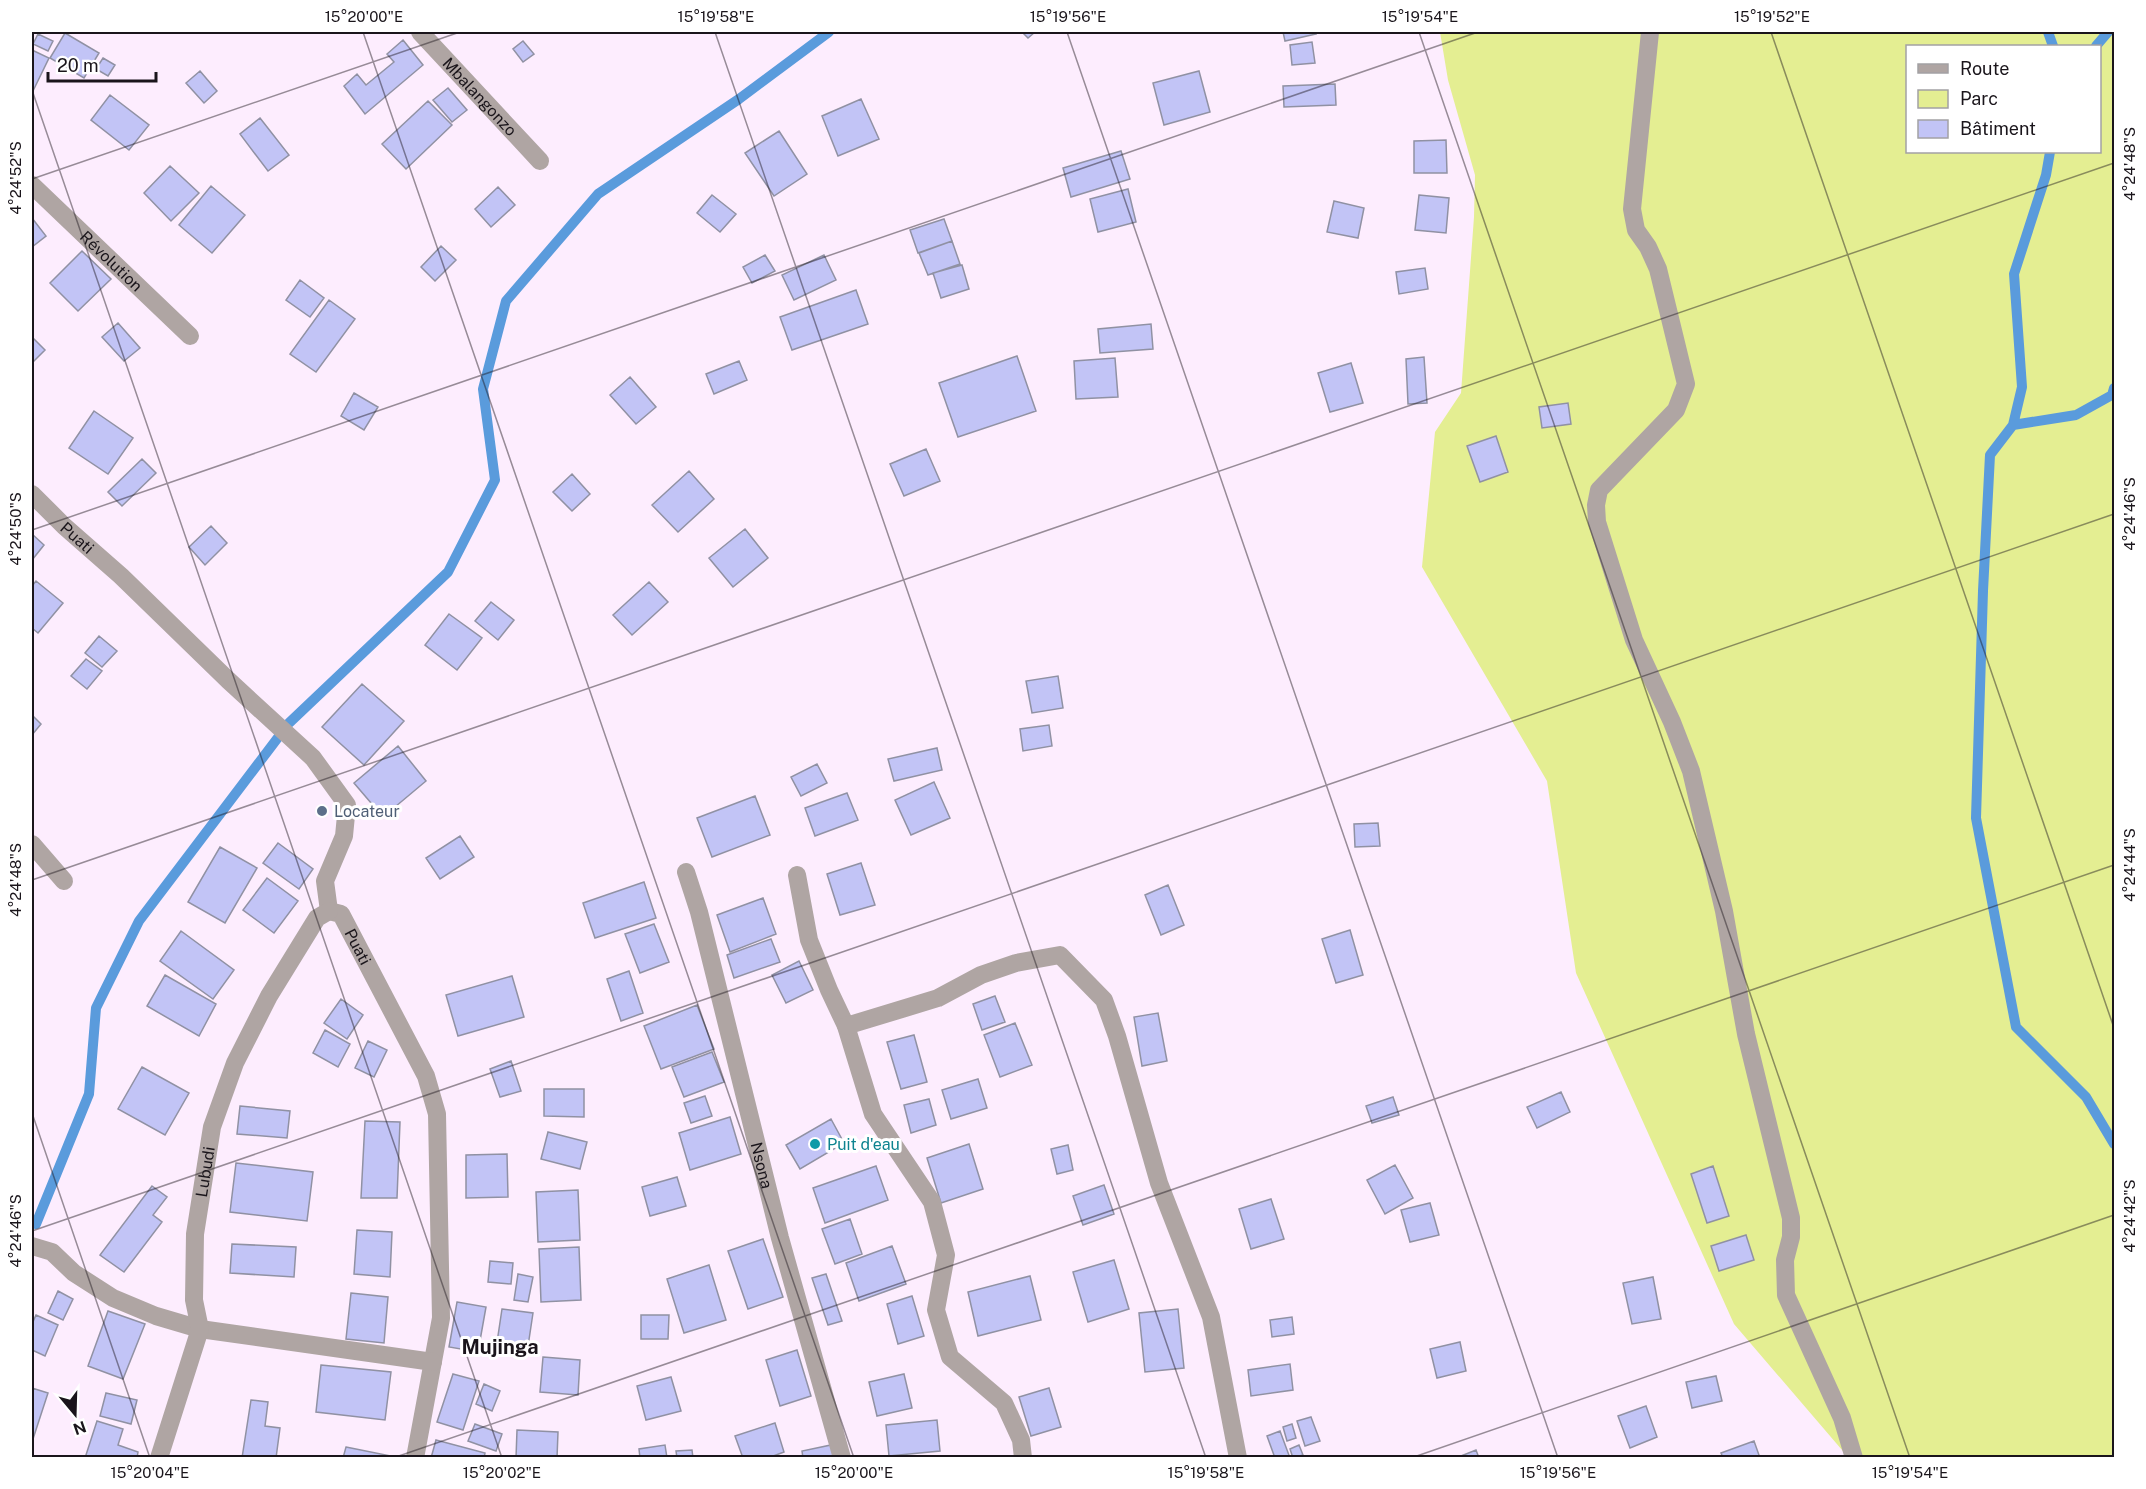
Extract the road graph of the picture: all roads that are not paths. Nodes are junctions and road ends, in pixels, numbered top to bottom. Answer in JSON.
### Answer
{"nodes":[{"id":1,"x":420,"y":32,"type":"edge"},
{"id":2,"x":1650,"y":32,"type":"edge"},
{"id":3,"x":540,"y":161,"type":"dead end"},
{"id":4,"x":32,"y":185,"type":"edge"},
{"id":5,"x":190,"y":336,"type":"dead end"},
{"id":6,"x":32,"y":494,"type":"edge"},
{"id":7,"x":32,"y":844,"type":"edge"},
{"id":8,"x":686,"y":872,"type":"dead end"},
{"id":9,"x":797,"y":875,"type":"dead end"},
{"id":10,"x":64,"y":881,"type":"dead end"},
{"id":11,"x":329,"y":911,"type":"junction"},
{"id":12,"x":846,"y":1026,"type":"junction"},
{"id":13,"x":32,"y":1246,"type":"edge"},
{"id":14,"x":200,"y":1329,"type":"junction"},
{"id":15,"x":433,"y":1362,"type":"junction"},
{"id":16,"x":159,"y":1458,"type":"edge"},
{"id":17,"x":415,"y":1458,"type":"edge"},
{"id":18,"x":842,"y":1458,"type":"edge"},
{"id":19,"x":1023,"y":1458,"type":"edge"},
{"id":20,"x":1238,"y":1458,"type":"edge"},
{"id":21,"x":1854,"y":1458,"type":"edge"}],
"edges":[{"from":1,"to":3,"type":"street","name":"Mbalangonzo"},
{"from":2,"to":21,"type":"street"},
{"from":4,"to":5,"type":"street","name":"Révolution"},
{"from":6,"to":11,"type":"street","name":"Puati"},
{"from":7,"to":10,"type":"street"},
{"from":8,"to":18,"type":"street","name":"Nsona"},
{"from":9,"to":12,"type":"street"},
{"from":11,"to":14,"type":"street","name":"Lubudi"},
{"from":11,"to":15,"type":"street","name":"Puati"},
{"from":12,"to":19,"type":"street"},
{"from":12,"to":20,"type":"street"},
{"from":13,"to":14,"type":"street"},
{"from":14,"to":15,"type":"street"},
{"from":14,"to":16,"type":"street","name":"Lubudi"},
{"from":15,"to":17,"type":"street","name":"Puati"}]}
